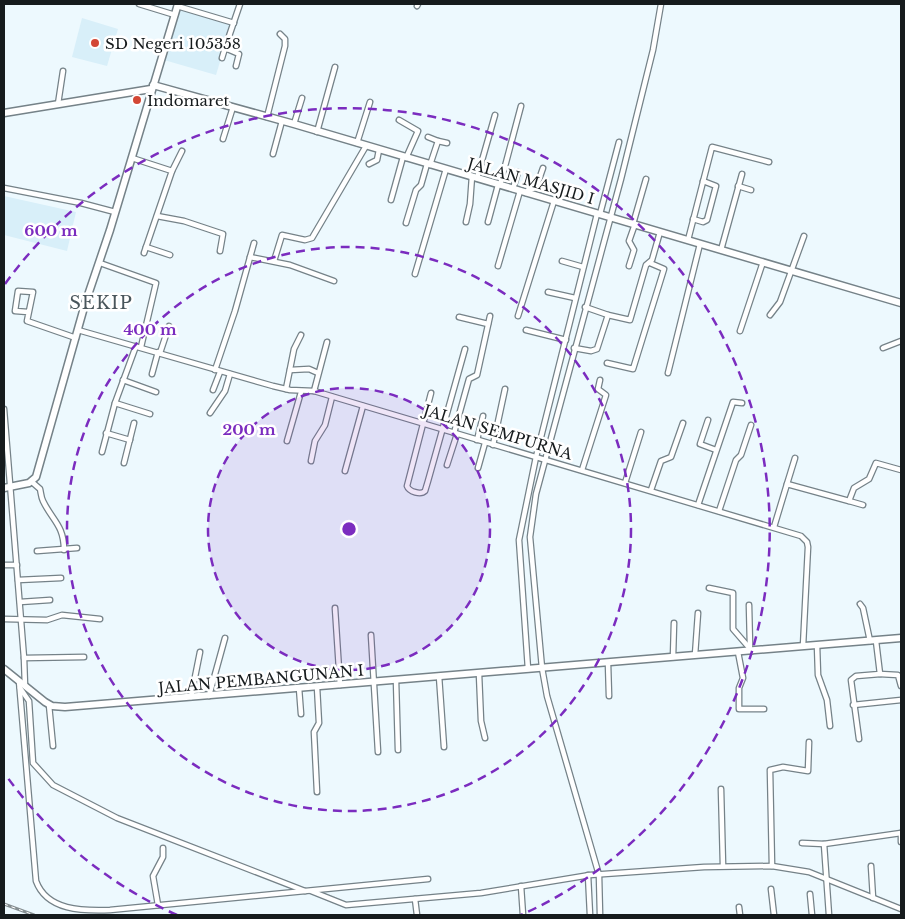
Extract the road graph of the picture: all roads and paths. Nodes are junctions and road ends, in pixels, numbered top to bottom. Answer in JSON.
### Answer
{"nodes":[{"id":1,"x":139,"y":4,"type":"edge"},
{"id":2,"x":240,"y":4,"type":"edge"},
{"id":3,"x":661,"y":4,"type":"edge"},
{"id":4,"x":178,"y":5,"type":"edge"},
{"id":5,"x":174,"y":15,"type":"junction"},
{"id":6,"x":234,"y":23,"type":"junction"},
{"id":7,"x":280,"y":34,"type":"dead end"},
{"id":8,"x":225,"y":48,"type":"junction"},
{"id":9,"x":222,"y":58,"type":"dead end"},
{"id":10,"x":236,"y":66,"type":"dead end"},
{"id":11,"x":335,"y":67,"type":"dead end"},
{"id":12,"x":63,"y":71,"type":"dead end"},
{"id":13,"x":152,"y":87,"type":"junction"},
{"id":14,"x":302,"y":98,"type":"dead end"},
{"id":15,"x":370,"y":102,"type":"dead end"},
{"id":16,"x":58,"y":104,"type":"junction"},
{"id":17,"x":521,"y":106,"type":"dead end"},
{"id":18,"x":233,"y":107,"type":"junction"},
{"id":19,"x":4,"y":113,"type":"edge"},
{"id":20,"x":495,"y":115,"type":"dead end"},
{"id":21,"x":268,"y":117,"type":"junction"},
{"id":22,"x":399,"y":120,"type":"dead end"},
{"id":23,"x":282,"y":121,"type":"junction"},
{"id":24,"x":294,"y":124,"type":"junction"},
{"id":25,"x":317,"y":132,"type":"junction"},
{"id":26,"x":428,"y":137,"type":"dead end"},
{"id":27,"x":223,"y":139,"type":"dead end"},
{"id":28,"x":438,"y":141,"type":"junction"},
{"id":29,"x":618,"y":142,"type":"dead end"},
{"id":30,"x":357,"y":143,"type":"junction"},
{"id":31,"x":447,"y":143,"type":"dead end"},
{"id":32,"x":366,"y":146,"type":"junction"},
{"id":33,"x":379,"y":150,"type":"junction"},
{"id":34,"x":182,"y":151,"type":"dead end"},
{"id":35,"x":273,"y":154,"type":"dead end"},
{"id":36,"x":405,"y":157,"type":"junction"},
{"id":37,"x":132,"y":158,"type":"junction"},
{"id":38,"x":769,"y":162,"type":"dead end"},
{"id":39,"x":370,"y":164,"type":"dead end"},
{"id":40,"x":429,"y":164,"type":"junction"},
{"id":41,"x":543,"y":168,"type":"dead end"},
{"id":42,"x":446,"y":169,"type":"junction"},
{"id":43,"x":172,"y":171,"type":"junction"},
{"id":44,"x":518,"y":172,"type":"dead end"},
{"id":45,"x":742,"y":174,"type":"dead end"},
{"id":46,"x":474,"y":177,"type":"junction"},
{"id":47,"x":646,"y":179,"type":"dead end"},
{"id":48,"x":703,"y":180,"type":"junction"},
{"id":49,"x":499,"y":185,"type":"junction"},
{"id":50,"x":738,"y":186,"type":"junction"},
{"id":51,"x":4,"y":188,"type":"edge"},
{"id":52,"x":751,"y":190,"type":"dead end"},
{"id":53,"x":520,"y":191,"type":"junction"},
{"id":54,"x":391,"y":200,"type":"dead end"},
{"id":55,"x":554,"y":201,"type":"junction"},
{"id":56,"x":115,"y":212,"type":"junction"},
{"id":57,"x":604,"y":215,"type":"junction"},
{"id":58,"x":157,"y":216,"type":"junction"},
{"id":59,"x":693,"y":220,"type":"junction"},
{"id":60,"x":466,"y":222,"type":"dead end"},
{"id":61,"x":488,"y":222,"type":"dead end"},
{"id":62,"x":406,"y":223,"type":"dead end"},
{"id":63,"x":634,"y":224,"type":"junction"},
{"id":64,"x":660,"y":232,"type":"junction"},
{"id":65,"x":804,"y":236,"type":"dead end"},
{"id":66,"x":688,"y":240,"type":"junction"},
{"id":67,"x":254,"y":243,"type":"dead end"},
{"id":68,"x":700,"y":244,"type":"junction"},
{"id":69,"x":146,"y":247,"type":"junction"},
{"id":70,"x":721,"y":250,"type":"junction"},
{"id":71,"x":220,"y":251,"type":"dead end"},
{"id":72,"x":144,"y":253,"type":"dead end"},
{"id":73,"x":170,"y":255,"type":"dead end"},
{"id":74,"x":250,"y":257,"type":"junction"},
{"id":75,"x":274,"y":261,"type":"junction"},
{"id":76,"x":562,"y":261,"type":"dead end"},
{"id":77,"x":763,"y":262,"type":"junction"},
{"id":78,"x":100,"y":263,"type":"junction"},
{"id":79,"x":650,"y":263,"type":"junction"},
{"id":80,"x":498,"y":266,"type":"dead end"},
{"id":81,"x":629,"y":266,"type":"dead end"},
{"id":82,"x":583,"y":267,"type":"junction"},
{"id":83,"x":792,"y":270,"type":"junction"},
{"id":84,"x":415,"y":274,"type":"dead end"},
{"id":85,"x":334,"y":281,"type":"dead end"},
{"id":86,"x":548,"y":292,"type":"dead end"},
{"id":87,"x":575,"y":298,"type":"junction"},
{"id":88,"x":901,"y":303,"type":"edge"},
{"id":89,"x":585,"y":308,"type":"junction"},
{"id":90,"x":28,"y":312,"type":"junction"},
{"id":91,"x":770,"y":314,"type":"dead end"},
{"id":92,"x":608,"y":315,"type":"junction"},
{"id":93,"x":490,"y":316,"type":"dead end"},
{"id":94,"x":518,"y":316,"type":"dead end"},
{"id":95,"x":459,"y":317,"type":"dead end"},
{"id":96,"x":488,"y":324,"type":"junction"},
{"id":97,"x":170,"y":326,"type":"dead end"},
{"id":98,"x":78,"y":330,"type":"junction"},
{"id":99,"x":526,"y":330,"type":"dead end"},
{"id":100,"x":740,"y":331,"type":"dead end"},
{"id":101,"x":302,"y":335,"type":"dead end"},
{"id":102,"x":76,"y":338,"type":"junction"},
{"id":103,"x":566,"y":340,"type":"junction"},
{"id":104,"x":327,"y":342,"type":"dead end"},
{"id":105,"x":901,"y":342,"type":"edge"},
{"id":106,"x":138,"y":347,"type":"junction"},
{"id":107,"x":574,"y":348,"type":"junction"},
{"id":108,"x":883,"y":348,"type":"dead end"},
{"id":109,"x":465,"y":349,"type":"dead end"},
{"id":110,"x":159,"y":353,"type":"junction"},
{"id":111,"x":607,"y":363,"type":"dead end"},
{"id":112,"x":290,"y":370,"type":"junction"},
{"id":113,"x":217,"y":371,"type":"junction"},
{"id":114,"x":559,"y":372,"type":"junction"},
{"id":115,"x":318,"y":373,"type":"junction"},
{"id":116,"x":668,"y":373,"type":"dead end"},
{"id":117,"x":152,"y":374,"type":"dead end"},
{"id":118,"x":230,"y":374,"type":"junction"},
{"id":119,"x":566,"y":375,"type":"junction"},
{"id":120,"x":123,"y":380,"type":"junction"},
{"id":121,"x":600,"y":380,"type":"dead end"},
{"id":122,"x":286,"y":389,"type":"junction"},
{"id":123,"x":505,"y":389,"type":"dead end"},
{"id":124,"x":214,"y":390,"type":"dead end"},
{"id":125,"x":314,"y":391,"type":"junction"},
{"id":126,"x":156,"y":392,"type":"dead end"},
{"id":127,"x":301,"y":392,"type":"junction"},
{"id":128,"x":431,"y":393,"type":"dead end"},
{"id":129,"x":332,"y":397,"type":"junction"},
{"id":130,"x":115,"y":403,"type":"junction"},
{"id":131,"x":742,"y":403,"type":"dead end"},
{"id":132,"x":363,"y":406,"type":"junction"},
{"id":133,"x":4,"y":409,"type":"edge"},
{"id":134,"x":210,"y":413,"type":"dead end"},
{"id":135,"x":150,"y":414,"type":"dead end"},
{"id":136,"x":483,"y":416,"type":"dead end"},
{"id":137,"x":708,"y":420,"type":"dead end"},
{"id":138,"x":422,"y":422,"type":"junction"},
{"id":139,"x":134,"y":423,"type":"dead end"},
{"id":140,"x":682,"y":423,"type":"dead end"},
{"id":141,"x":751,"y":426,"type":"dead end"},
{"id":142,"x":444,"y":430,"type":"junction"},
{"id":143,"x":641,"y":432,"type":"dead end"},
{"id":144,"x":106,"y":433,"type":"junction"},
{"id":145,"x":456,"y":433,"type":"junction"},
{"id":146,"x":130,"y":440,"type":"junction"},
{"id":147,"x":477,"y":440,"type":"junction"},
{"id":148,"x":286,"y":441,"type":"dead end"},
{"id":149,"x":485,"y":442,"type":"junction"},
{"id":150,"x":493,"y":445,"type":"junction"},
{"id":151,"x":716,"y":450,"type":"junction"},
{"id":152,"x":102,"y":452,"type":"dead end"},
{"id":153,"x":536,"y":457,"type":"junction"},
{"id":154,"x":795,"y":458,"type":"dead end"},
{"id":155,"x":544,"y":459,"type":"junction"},
{"id":156,"x":311,"y":461,"type":"dead end"},
{"id":157,"x":124,"y":463,"type":"dead end"},
{"id":158,"x":447,"y":465,"type":"dead end"},
{"id":159,"x":478,"y":468,"type":"dead end"},
{"id":160,"x":582,"y":470,"type":"junction"},
{"id":161,"x":901,"y":470,"type":"edge"},
{"id":162,"x":345,"y":471,"type":"dead end"},
{"id":163,"x":32,"y":482,"type":"junction"},
{"id":164,"x":625,"y":484,"type":"junction"},
{"id":165,"x":787,"y":484,"type":"junction"},
{"id":166,"x":4,"y":488,"type":"edge"},
{"id":167,"x":11,"y":488,"type":"junction"},
{"id":168,"x":651,"y":490,"type":"junction"},
{"id":169,"x":849,"y":502,"type":"junction"},
{"id":170,"x":698,"y":505,"type":"junction"},
{"id":171,"x":863,"y":505,"type":"dead end"},
{"id":172,"x":719,"y":510,"type":"junction"},
{"id":173,"x":774,"y":527,"type":"junction"},
{"id":174,"x":76,"y":548,"type":"dead end"},
{"id":175,"x":64,"y":550,"type":"junction"},
{"id":176,"x":37,"y":551,"type":"dead end"},
{"id":177,"x":4,"y":565,"type":"edge"},
{"id":178,"x":17,"y":565,"type":"junction"},
{"id":179,"x":61,"y":578,"type":"dead end"},
{"id":180,"x":18,"y":580,"type":"junction"},
{"id":181,"x":709,"y":588,"type":"dead end"},
{"id":182,"x":50,"y":600,"type":"dead end"},
{"id":183,"x":20,"y":602,"type":"junction"},
{"id":184,"x":860,"y":604,"type":"dead end"},
{"id":185,"x":749,"y":605,"type":"dead end"},
{"id":186,"x":335,"y":608,"type":"dead end"},
{"id":187,"x":698,"y":613,"type":"dead end"},
{"id":188,"x":4,"y":619,"type":"edge"},
{"id":189,"x":21,"y":619,"type":"junction"},
{"id":190,"x":100,"y":620,"type":"dead end"},
{"id":191,"x":674,"y":623,"type":"dead end"},
{"id":192,"x":371,"y":635,"type":"dead end"},
{"id":193,"x":225,"y":638,"type":"dead end"},
{"id":194,"x":901,"y":638,"type":"edge"},
{"id":195,"x":873,"y":641,"type":"junction"},
{"id":196,"x":818,"y":645,"type":"junction"},
{"id":197,"x":803,"y":646,"type":"junction"},
{"id":198,"x":751,"y":648,"type":"junction"},
{"id":199,"x":200,"y":652,"type":"dead end"},
{"id":200,"x":738,"y":652,"type":"junction"},
{"id":201,"x":695,"y":655,"type":"junction"},
{"id":202,"x":84,"y":657,"type":"dead end"},
{"id":203,"x":673,"y":657,"type":"junction"},
{"id":204,"x":24,"y":658,"type":"junction"},
{"id":205,"x":608,"y":662,"type":"junction"},
{"id":206,"x":536,"y":668,"type":"junction"},
{"id":207,"x":4,"y":669,"type":"edge"},
{"id":208,"x":479,"y":674,"type":"junction"},
{"id":209,"x":880,"y":674,"type":"junction"},
{"id":210,"x":439,"y":676,"type":"junction"},
{"id":211,"x":396,"y":680,"type":"junction"},
{"id":212,"x":372,"y":682,"type":"junction"},
{"id":213,"x":21,"y":684,"type":"junction"},
{"id":214,"x":340,"y":685,"type":"junction"},
{"id":215,"x":901,"y":686,"type":"edge"},
{"id":216,"x":317,"y":687,"type":"junction"},
{"id":217,"x":299,"y":688,"type":"junction"},
{"id":218,"x":209,"y":696,"type":"junction"},
{"id":219,"x":609,"y":696,"type":"dead end"},
{"id":220,"x":190,"y":697,"type":"junction"},
{"id":221,"x":901,"y":700,"type":"edge"},
{"id":222,"x":49,"y":705,"type":"junction"},
{"id":223,"x":853,"y":705,"type":"junction"},
{"id":224,"x":764,"y":710,"type":"dead end"},
{"id":225,"x":301,"y":714,"type":"dead end"},
{"id":226,"x":830,"y":726,"type":"dead end"},
{"id":227,"x":485,"y":738,"type":"dead end"},
{"id":228,"x":858,"y":739,"type":"dead end"},
{"id":229,"x":809,"y":742,"type":"dead end"},
{"id":230,"x":53,"y":746,"type":"dead end"},
{"id":231,"x":444,"y":747,"type":"dead end"},
{"id":232,"x":398,"y":750,"type":"dead end"},
{"id":233,"x":378,"y":752,"type":"dead end"},
{"id":234,"x":720,"y":789,"type":"dead end"},
{"id":235,"x":317,"y":792,"type":"dead end"},
{"id":236,"x":901,"y":833,"type":"edge"},
{"id":237,"x":901,"y":842,"type":"edge"},
{"id":238,"x":802,"y":843,"type":"dead end"},
{"id":239,"x":824,"y":844,"type":"junction"},
{"id":240,"x":163,"y":848,"type":"dead end"},
{"id":241,"x":722,"y":866,"type":"junction"},
{"id":242,"x":772,"y":866,"type":"junction"},
{"id":243,"x":871,"y":866,"type":"dead end"},
{"id":244,"x":589,"y":875,"type":"junction"},
{"id":245,"x":598,"y":875,"type":"junction"},
{"id":246,"x":826,"y":878,"type":"junction"},
{"id":247,"x":428,"y":879,"type":"dead end"},
{"id":248,"x":521,"y":886,"type":"junction"},
{"id":249,"x":771,"y":888,"type":"dead end"},
{"id":250,"x":307,"y":891,"type":"junction"},
{"id":251,"x":810,"y":894,"type":"dead end"},
{"id":252,"x":416,"y":898,"type":"junction"},
{"id":253,"x":874,"y":898,"type":"junction"},
{"id":254,"x":158,"y":905,"type":"junction"},
{"id":255,"x":739,"y":907,"type":"dead end"},
{"id":256,"x":901,"y":909,"type":"edge"},
{"id":257,"x":417,"y":915,"type":"edge"},
{"id":258,"x":524,"y":915,"type":"edge"},
{"id":259,"x":590,"y":915,"type":"edge"},
{"id":260,"x":600,"y":915,"type":"edge"},
{"id":261,"x":740,"y":915,"type":"edge"},
{"id":262,"x":774,"y":915,"type":"edge"},
{"id":263,"x":812,"y":915,"type":"edge"},
{"id":264,"x":829,"y":915,"type":"edge"}],
"edges":[{"from":1,"to":5,"type":"street"},
{"from":2,"to":6,"type":"street"},
{"from":3,"to":57,"type":"street"},
{"from":4,"to":5,"type":"main road"},
{"from":4,"to":6,"type":"street"},
{"from":5,"to":13,"type":"main road"},
{"from":6,"to":8,"type":"street"},
{"from":7,"to":21,"type":"street"},
{"from":8,"to":9,"type":"street"},
{"from":8,"to":10,"type":"street"},
{"from":11,"to":25,"type":"street"},
{"from":12,"to":16,"type":"street"},
{"from":13,"to":16,"type":"main road"},
{"from":13,"to":18,"type":"main road","name":"JALAN MASJID I"},
{"from":13,"to":37,"type":"main road"},
{"from":14,"to":24,"type":"street"},
{"from":15,"to":30,"type":"street"},
{"from":16,"to":19,"type":"main road"},
{"from":17,"to":49,"type":"street"},
{"from":18,"to":21,"type":"main road","name":"JALAN MASJID I"},
{"from":18,"to":27,"type":"street"},
{"from":20,"to":46,"type":"street"},
{"from":21,"to":23,"type":"main road","name":"JALAN MASJID I"},
{"from":22,"to":36,"type":"street"},
{"from":23,"to":24,"type":"main road","name":"JALAN MASJID I"},
{"from":23,"to":35,"type":"street"},
{"from":24,"to":25,"type":"main road","name":"JALAN MASJID I"},
{"from":25,"to":30,"type":"main road","name":"JALAN MASJID I"},
{"from":26,"to":28,"type":"street"},
{"from":28,"to":31,"type":"street"},
{"from":28,"to":40,"type":"street"},
{"from":29,"to":57,"type":"street"},
{"from":30,"to":32,"type":"main road","name":"JALAN MASJID I"},
{"from":32,"to":33,"type":"main road","name":"JALAN MASJID I"},
{"from":32,"to":75,"type":"street"},
{"from":33,"to":36,"type":"main road","name":"JALAN MASJID I"},
{"from":33,"to":39,"type":"street"},
{"from":34,"to":43,"type":"street"},
{"from":36,"to":40,"type":"main road","name":"JALAN MASJID I"},
{"from":36,"to":54,"type":"street"},
{"from":37,"to":43,"type":"street"},
{"from":37,"to":56,"type":"main road"},
{"from":38,"to":48,"type":"street"},
{"from":40,"to":42,"type":"main road","name":"JALAN MASJID I"},
{"from":40,"to":62,"type":"street"},
{"from":41,"to":53,"type":"street"},
{"from":42,"to":46,"type":"main road","name":"JALAN MASJID I"},
{"from":42,"to":84,"type":"street"},
{"from":43,"to":58,"type":"street"},
{"from":44,"to":53,"type":"street"},
{"from":45,"to":50,"type":"street"},
{"from":46,"to":49,"type":"main road","name":"JALAN MASJID I"},
{"from":46,"to":60,"type":"street"},
{"from":47,"to":63,"type":"street"},
{"from":48,"to":59,"type":"street"},
{"from":48,"to":59,"type":"street"},
{"from":49,"to":53,"type":"main road","name":"JALAN MASJID I"},
{"from":49,"to":61,"type":"street"},
{"from":50,"to":52,"type":"street"},
{"from":50,"to":70,"type":"street"},
{"from":51,"to":56,"type":"street"},
{"from":53,"to":55,"type":"main road","name":"JALAN MASJID I"},
{"from":53,"to":80,"type":"street"},
{"from":55,"to":57,"type":"main road","name":"JALAN MASJID I"},
{"from":55,"to":94,"type":"street"},
{"from":56,"to":78,"type":"main road"},
{"from":57,"to":63,"type":"main road","name":"JALAN MASJID I"},
{"from":57,"to":82,"type":"street"},
{"from":57,"to":89,"type":"street"},
{"from":58,"to":69,"type":"street"},
{"from":58,"to":71,"type":"street"},
{"from":59,"to":66,"type":"street"},
{"from":63,"to":64,"type":"main road","name":"JALAN MASJID I"},
{"from":63,"to":81,"type":"street"},
{"from":64,"to":66,"type":"main road","name":"JALAN MASJID I"},
{"from":64,"to":79,"type":"street"},
{"from":65,"to":83,"type":"street"},
{"from":66,"to":68,"type":"main road","name":"JALAN MASJID I"},
{"from":67,"to":74,"type":"street"},
{"from":68,"to":70,"type":"main road","name":"JALAN MASJID I"},
{"from":68,"to":116,"type":"street"},
{"from":69,"to":72,"type":"street"},
{"from":69,"to":73,"type":"street"},
{"from":70,"to":77,"type":"main road","name":"JALAN MASJID I"},
{"from":74,"to":75,"type":"street"},
{"from":74,"to":113,"type":"street"},
{"from":75,"to":85,"type":"street"},
{"from":76,"to":82,"type":"street"},
{"from":77,"to":83,"type":"main road","name":"JALAN MASJID I"},
{"from":77,"to":100,"type":"street"},
{"from":78,"to":98,"type":"main road"},
{"from":78,"to":106,"type":"street"},
{"from":79,"to":92,"type":"street"},
{"from":79,"to":111,"type":"street"},
{"from":82,"to":87,"type":"street"},
{"from":83,"to":88,"type":"main road","name":"JALAN MASJID I"},
{"from":83,"to":91,"type":"street"},
{"from":86,"to":87,"type":"street"},
{"from":87,"to":103,"type":"street"},
{"from":89,"to":92,"type":"street"},
{"from":89,"to":107,"type":"street"},
{"from":90,"to":90,"type":"street"},
{"from":90,"to":102,"type":"street"},
{"from":92,"to":107,"type":"street"},
{"from":93,"to":96,"type":"street"},
{"from":95,"to":96,"type":"street"},
{"from":96,"to":145,"type":"street"},
{"from":97,"to":110,"type":"street"},
{"from":98,"to":102,"type":"main road"},
{"from":98,"to":106,"type":"street","name":"JALAN SEMPURNA"},
{"from":99,"to":103,"type":"street"},
{"from":101,"to":112,"type":"street"},
{"from":102,"to":163,"type":"main road"},
{"from":103,"to":114,"type":"street"},
{"from":104,"to":115,"type":"street"},
{"from":105,"to":108,"type":"street"},
{"from":106,"to":110,"type":"street","name":"JALAN SEMPURNA"},
{"from":106,"to":120,"type":"street"},
{"from":107,"to":119,"type":"street"},
{"from":109,"to":142,"type":"street"},
{"from":110,"to":113,"type":"street","name":"JALAN SEMPURNA"},
{"from":110,"to":117,"type":"street"},
{"from":112,"to":115,"type":"street"},
{"from":112,"to":122,"type":"street"},
{"from":113,"to":118,"type":"street","name":"JALAN SEMPURNA"},
{"from":113,"to":124,"type":"street"},
{"from":114,"to":119,"type":"street"},
{"from":114,"to":153,"type":"street"},
{"from":115,"to":125,"type":"street"},
{"from":118,"to":122,"type":"street","name":"JALAN SEMPURNA"},
{"from":118,"to":134,"type":"street"},
{"from":119,"to":155,"type":"street"},
{"from":120,"to":126,"type":"street"},
{"from":120,"to":130,"type":"street"},
{"from":121,"to":160,"type":"street"},
{"from":122,"to":127,"type":"street","name":"JALAN SEMPURNA"},
{"from":123,"to":150,"type":"street"},
{"from":125,"to":127,"type":"street","name":"JALAN SEMPURNA"},
{"from":125,"to":129,"type":"street","name":"JALAN SEMPURNA"},
{"from":127,"to":148,"type":"street"},
{"from":128,"to":138,"type":"street"},
{"from":129,"to":132,"type":"street","name":"JALAN SEMPURNA"},
{"from":129,"to":156,"type":"street"},
{"from":130,"to":135,"type":"street"},
{"from":130,"to":144,"type":"street"},
{"from":131,"to":151,"type":"street"},
{"from":132,"to":138,"type":"street","name":"JALAN SEMPURNA"},
{"from":132,"to":162,"type":"street"},
{"from":133,"to":167,"type":"street"},
{"from":136,"to":147,"type":"street"},
{"from":137,"to":151,"type":"street"},
{"from":138,"to":142,"type":"street","name":"JALAN SEMPURNA"},
{"from":138,"to":142,"type":"street"},
{"from":139,"to":146,"type":"street"},
{"from":140,"to":168,"type":"street"},
{"from":141,"to":172,"type":"street"},
{"from":142,"to":145,"type":"street","name":"JALAN SEMPURNA"},
{"from":143,"to":164,"type":"street"},
{"from":144,"to":146,"type":"street"},
{"from":144,"to":152,"type":"street"},
{"from":145,"to":147,"type":"street","name":"JALAN SEMPURNA"},
{"from":145,"to":158,"type":"street"},
{"from":146,"to":157,"type":"street"},
{"from":147,"to":149,"type":"street","name":"JALAN SEMPURNA"},
{"from":149,"to":150,"type":"street","name":"JALAN SEMPURNA"},
{"from":149,"to":159,"type":"street"},
{"from":150,"to":153,"type":"street","name":"JALAN SEMPURNA"},
{"from":151,"to":170,"type":"street"},
{"from":153,"to":155,"type":"street","name":"JALAN SEMPURNA"},
{"from":153,"to":206,"type":"street"},
{"from":154,"to":165,"type":"street"},
{"from":155,"to":160,"type":"street","name":"JALAN SEMPURNA"},
{"from":155,"to":206,"type":"street"},
{"from":160,"to":164,"type":"street","name":"JALAN SEMPURNA"},
{"from":161,"to":169,"type":"street"},
{"from":163,"to":167,"type":"main road"},
{"from":163,"to":175,"type":"street"},
{"from":164,"to":168,"type":"street","name":"JALAN SEMPURNA"},
{"from":165,"to":169,"type":"street"},
{"from":165,"to":173,"type":"street"},
{"from":166,"to":167,"type":"main road"},
{"from":167,"to":178,"type":"street"},
{"from":168,"to":170,"type":"street","name":"JALAN SEMPURNA"},
{"from":169,"to":171,"type":"street"},
{"from":170,"to":172,"type":"street","name":"JALAN SEMPURNA"},
{"from":172,"to":173,"type":"street","name":"JALAN SEMPURNA"},
{"from":173,"to":197,"type":"street","name":"JALAN SEMPURNA"},
{"from":174,"to":175,"type":"street"},
{"from":175,"to":176,"type":"street"},
{"from":177,"to":178,"type":"street"},
{"from":178,"to":180,"type":"street"},
{"from":179,"to":180,"type":"street"},
{"from":180,"to":183,"type":"street"},
{"from":181,"to":198,"type":"street"},
{"from":182,"to":183,"type":"street"},
{"from":183,"to":189,"type":"street"},
{"from":184,"to":195,"type":"street"},
{"from":185,"to":198,"type":"street"},
{"from":186,"to":214,"type":"street"},
{"from":187,"to":201,"type":"street"},
{"from":188,"to":189,"type":"street"},
{"from":189,"to":190,"type":"street"},
{"from":189,"to":204,"type":"street"},
{"from":191,"to":203,"type":"street"},
{"from":192,"to":212,"type":"street"},
{"from":193,"to":218,"type":"street"},
{"from":194,"to":195,"type":"main road","name":"JALAN PEMBANGUNAN I"},
{"from":195,"to":196,"type":"main road","name":"JALAN PEMBANGUNAN I"},
{"from":195,"to":209,"type":"street"},
{"from":196,"to":197,"type":"main road","name":"JALAN PEMBANGUNAN I"},
{"from":196,"to":226,"type":"street"},
{"from":197,"to":198,"type":"main road","name":"JALAN PEMBANGUNAN I"},
{"from":198,"to":200,"type":"main road","name":"JALAN PEMBANGUNAN I"},
{"from":199,"to":220,"type":"street"},
{"from":200,"to":201,"type":"main road","name":"JALAN PEMBANGUNAN I"},
{"from":200,"to":224,"type":"street"},
{"from":201,"to":203,"type":"main road","name":"JALAN PEMBANGUNAN I"},
{"from":202,"to":204,"type":"street"},
{"from":203,"to":205,"type":"main road","name":"JALAN PEMBANGUNAN I"},
{"from":204,"to":213,"type":"street"},
{"from":205,"to":206,"type":"main road","name":"JALAN PEMBANGUNAN I"},
{"from":205,"to":219,"type":"street"},
{"from":206,"to":208,"type":"main road","name":"JALAN PEMBANGUNAN I"},
{"from":206,"to":245,"type":"street"},
{"from":207,"to":213,"type":"main road"},
{"from":208,"to":210,"type":"main road","name":"JALAN PEMBANGUNAN I"},
{"from":208,"to":227,"type":"street"},
{"from":209,"to":215,"type":"street"},
{"from":209,"to":223,"type":"street"},
{"from":210,"to":211,"type":"main road","name":"JALAN PEMBANGUNAN I"},
{"from":210,"to":231,"type":"street"},
{"from":211,"to":212,"type":"main road","name":"JALAN PEMBANGUNAN I"},
{"from":211,"to":232,"type":"street"},
{"from":212,"to":214,"type":"main road","name":"JALAN PEMBANGUNAN I"},
{"from":212,"to":233,"type":"street"},
{"from":213,"to":222,"type":"main road"},
{"from":213,"to":250,"type":"street"},
{"from":213,"to":254,"type":"street"},
{"from":214,"to":216,"type":"main road","name":"JALAN PEMBANGUNAN I"},
{"from":216,"to":217,"type":"main road","name":"JALAN PEMBANGUNAN I"},
{"from":216,"to":235,"type":"street"},
{"from":217,"to":218,"type":"main road","name":"JALAN PEMBANGUNAN I"},
{"from":217,"to":225,"type":"street"},
{"from":218,"to":220,"type":"main road","name":"JALAN PEMBANGUNAN I"},
{"from":220,"to":222,"type":"main road","name":"JALAN PEMBANGUNAN I"},
{"from":221,"to":223,"type":"street"},
{"from":222,"to":230,"type":"street"},
{"from":223,"to":228,"type":"street"},
{"from":229,"to":242,"type":"street"},
{"from":234,"to":241,"type":"street"},
{"from":236,"to":237,"type":"street"},
{"from":236,"to":239,"type":"street"},
{"from":238,"to":239,"type":"street"},
{"from":239,"to":246,"type":"street"},
{"from":240,"to":254,"type":"street"},
{"from":241,"to":242,"type":"street"},
{"from":241,"to":245,"type":"street"},
{"from":242,"to":246,"type":"street"},
{"from":243,"to":253,"type":"street"},
{"from":244,"to":245,"type":"street"},
{"from":244,"to":248,"type":"street"},
{"from":244,"to":259,"type":"street"},
{"from":245,"to":260,"type":"street"},
{"from":246,"to":253,"type":"street"},
{"from":246,"to":264,"type":"street"},
{"from":247,"to":250,"type":"street"},
{"from":248,"to":252,"type":"street"},
{"from":248,"to":258,"type":"street"},
{"from":249,"to":262,"type":"street"},
{"from":250,"to":252,"type":"street"},
{"from":250,"to":254,"type":"street"},
{"from":251,"to":263,"type":"street"},
{"from":252,"to":257,"type":"street"},
{"from":253,"to":256,"type":"street"},
{"from":255,"to":261,"type":"street"}]}
